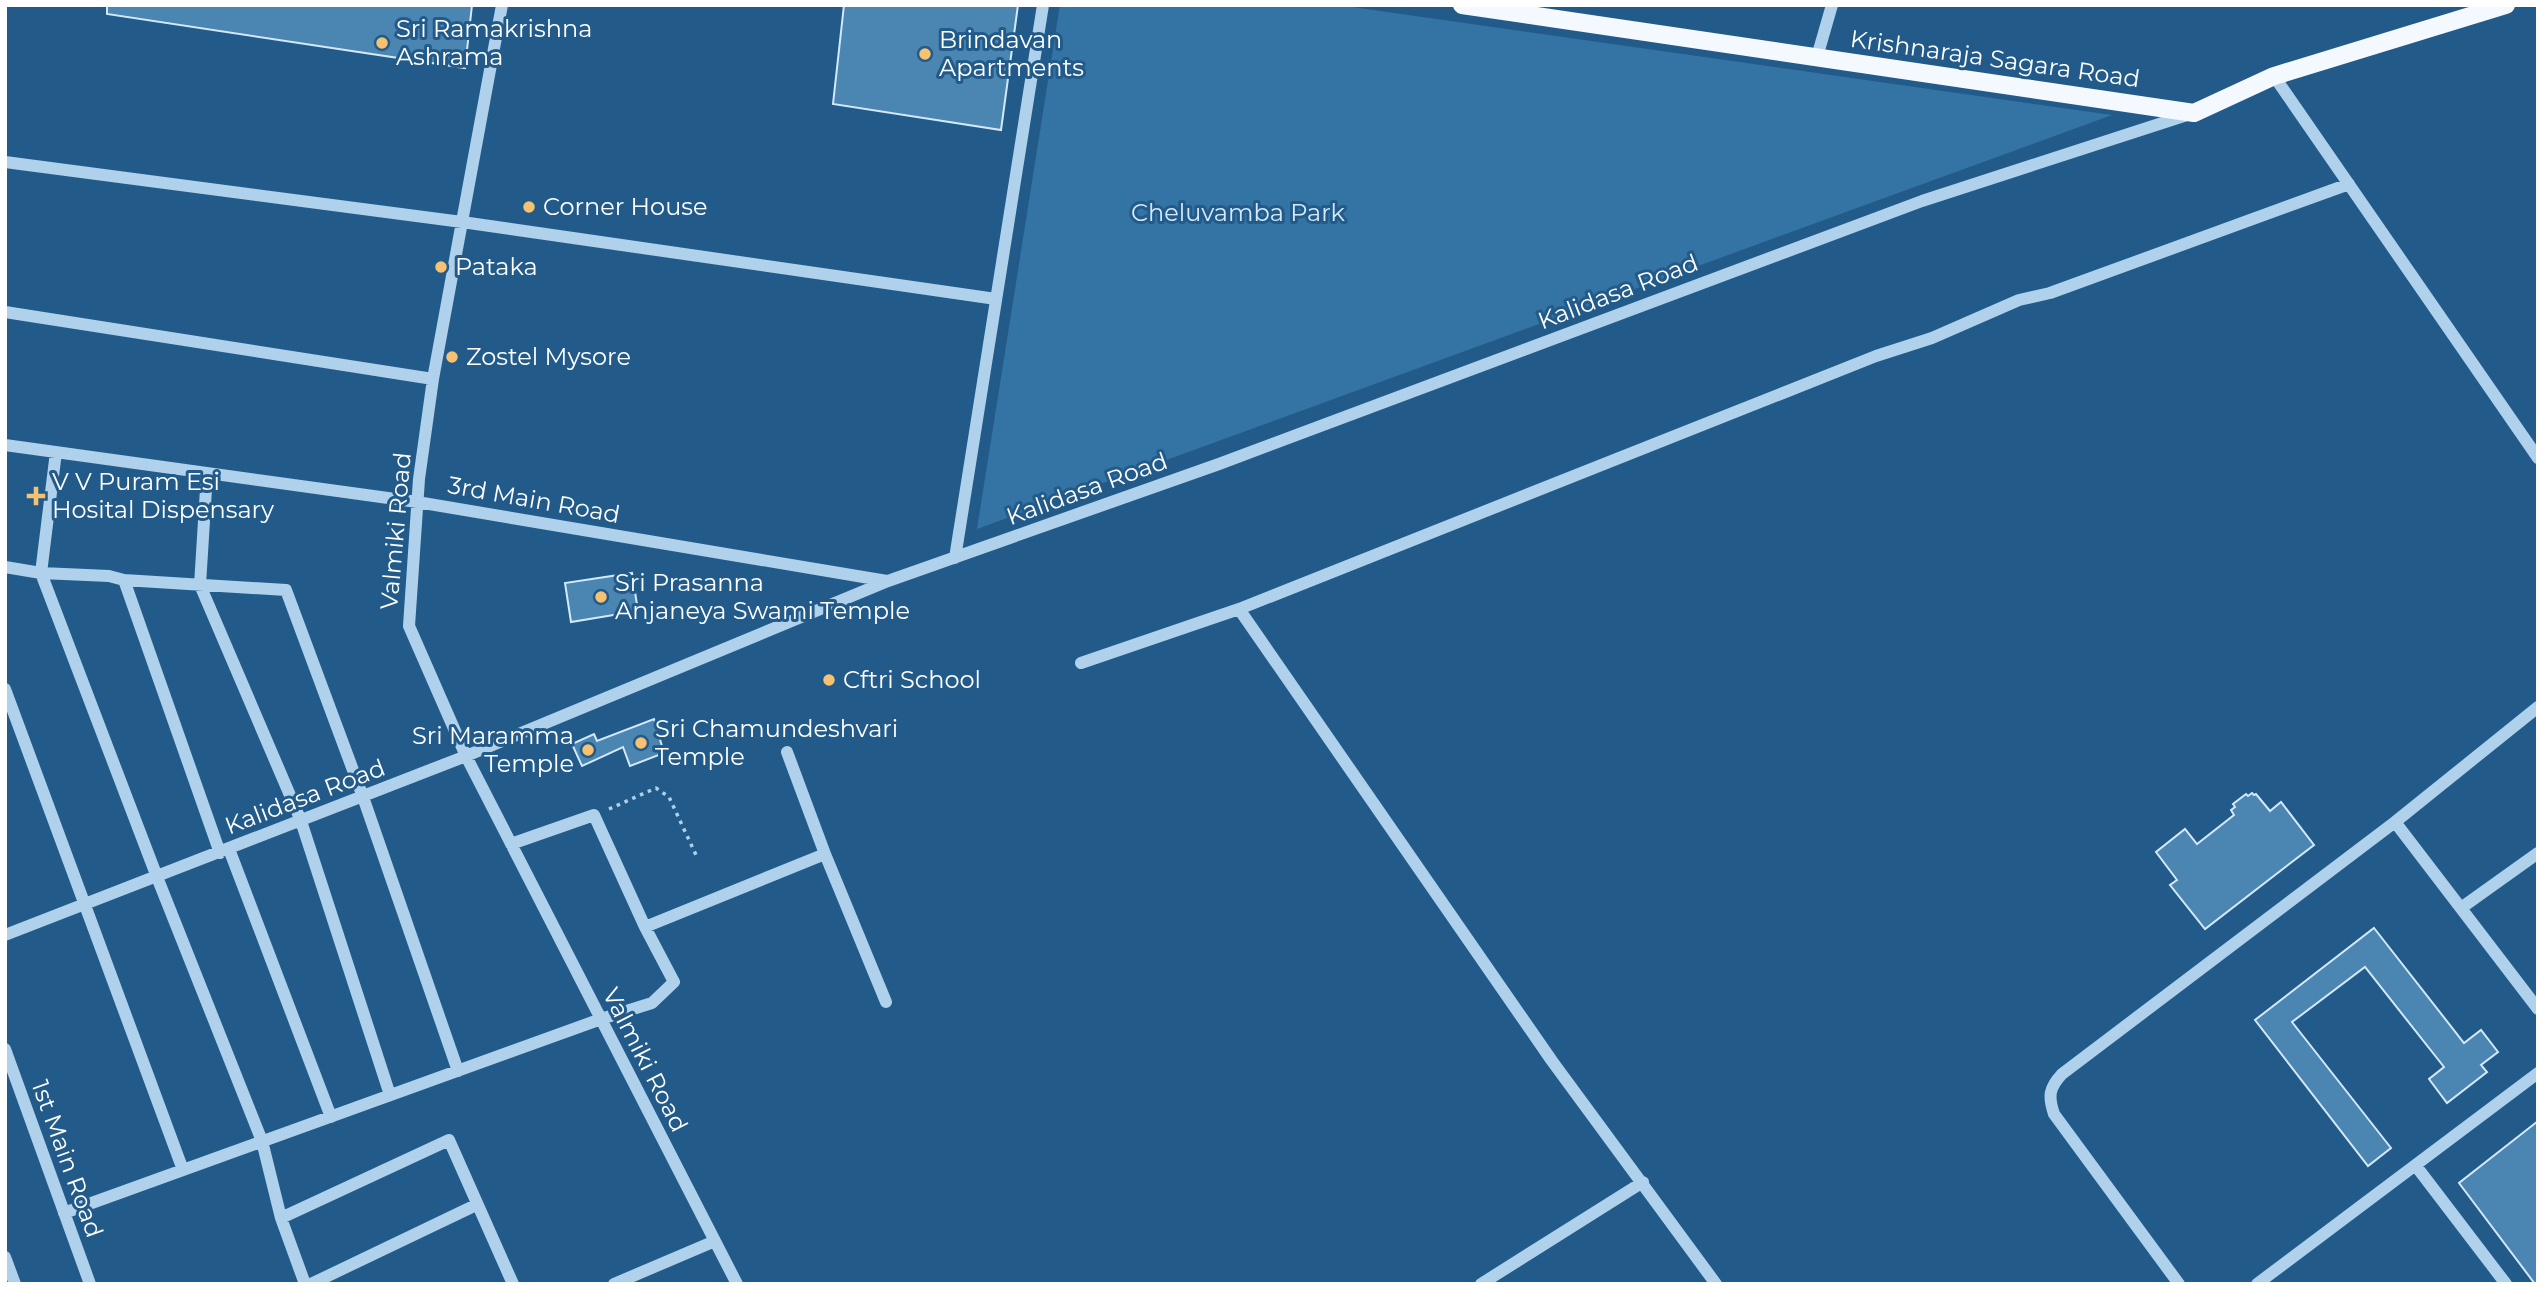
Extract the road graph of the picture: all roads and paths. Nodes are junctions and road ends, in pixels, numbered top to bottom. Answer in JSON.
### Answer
{"nodes":[{"id":1,"x":502,"y":5,"type":"edge"},
{"id":2,"x":1043,"y":5,"type":"edge"},
{"id":3,"x":1462,"y":5,"type":"edge"},
{"id":4,"x":1832,"y":5,"type":"edge"},
{"id":5,"x":2506,"y":5,"type":"edge"},
{"id":6,"x":1817,"y":57,"type":"junction"},
{"id":7,"x":2274,"y":76,"type":"junction"},
{"id":8,"x":2194,"y":113,"type":"junction"},
{"id":9,"x":5,"y":162,"type":"edge"},
{"id":10,"x":2349,"y":184,"type":"junction"},
{"id":11,"x":463,"y":222,"type":"junction"},
{"id":12,"x":996,"y":299,"type":"junction"},
{"id":13,"x":5,"y":312,"type":"edge"},
{"id":14,"x":433,"y":379,"type":"junction"},
{"id":15,"x":5,"y":445,"type":"edge"},
{"id":16,"x":56,"y":452,"type":"junction"},
{"id":17,"x":2538,"y":458,"type":"edge"},
{"id":18,"x":207,"y":473,"type":"junction"},
{"id":19,"x":418,"y":502,"type":"junction"},
{"id":20,"x":955,"y":558,"type":"junction"},
{"id":21,"x":5,"y":567,"type":"edge"},
{"id":22,"x":41,"y":573,"type":"junction"},
{"id":23,"x":124,"y":580,"type":"junction"},
{"id":24,"x":888,"y":581,"type":"junction"},
{"id":25,"x":200,"y":585,"type":"junction"},
{"id":26,"x":1238,"y":609,"type":"junction"},
{"id":27,"x":1081,"y":663,"type":"dead end"},
{"id":28,"x":5,"y":690,"type":"edge"},
{"id":29,"x":2538,"y":707,"type":"edge"},
{"id":30,"x":787,"y":752,"type":"dead end"},
{"id":31,"x":466,"y":756,"type":"junction"},
{"id":32,"x":363,"y":797,"type":"junction"},
{"id":33,"x":594,"y":815,"type":"junction"},
{"id":34,"x":300,"y":821,"type":"junction"},
{"id":35,"x":2395,"y":822,"type":"junction"},
{"id":36,"x":511,"y":844,"type":"junction"},
{"id":37,"x":224,"y":851,"type":"junction"},
{"id":38,"x":2538,"y":853,"type":"edge"},
{"id":39,"x":825,"y":854,"type":"junction"},
{"id":40,"x":696,"y":855,"type":"dead end"},
{"id":41,"x":157,"y":877,"type":"junction"},
{"id":42,"x":86,"y":905,"type":"junction"},
{"id":43,"x":2461,"y":908,"type":"junction"},
{"id":44,"x":645,"y":927,"type":"junction"},
{"id":45,"x":5,"y":935,"type":"edge"},
{"id":46,"x":886,"y":1002,"type":"dead end"},
{"id":47,"x":2538,"y":1009,"type":"edge"},
{"id":48,"x":601,"y":1019,"type":"junction"},
{"id":49,"x":5,"y":1049,"type":"edge"},
{"id":50,"x":458,"y":1071,"type":"junction"},
{"id":51,"x":2538,"y":1073,"type":"edge"},
{"id":52,"x":390,"y":1095,"type":"junction"},
{"id":53,"x":331,"y":1117,"type":"junction"},
{"id":54,"x":262,"y":1141,"type":"junction"},
{"id":55,"x":2416,"y":1166,"type":"junction"},
{"id":56,"x":183,"y":1170,"type":"junction"},
{"id":57,"x":1643,"y":1182,"type":"junction"},
{"id":58,"x":476,"y":1205,"type":"junction"},
{"id":59,"x":64,"y":1213,"type":"junction"},
{"id":60,"x":281,"y":1218,"type":"junction"},
{"id":61,"x":715,"y":1241,"type":"junction"},
{"id":62,"x":5,"y":1257,"type":"edge"},
{"id":63,"x":15,"y":1284,"type":"edge"},
{"id":64,"x":90,"y":1284,"type":"edge"},
{"id":65,"x":305,"y":1284,"type":"edge"},
{"id":66,"x":311,"y":1284,"type":"edge"},
{"id":67,"x":513,"y":1284,"type":"edge"},
{"id":68,"x":614,"y":1284,"type":"edge"},
{"id":69,"x":737,"y":1284,"type":"edge"},
{"id":70,"x":1481,"y":1284,"type":"edge"},
{"id":71,"x":1716,"y":1284,"type":"edge"},
{"id":72,"x":2179,"y":1284,"type":"edge"},
{"id":73,"x":2257,"y":1284,"type":"edge"},
{"id":74,"x":2506,"y":1284,"type":"edge"}],
"edges":[{"from":1,"to":11,"type":"street","name":"Valmiki Road"},
{"from":2,"to":12,"type":"street"},
{"from":3,"to":6,"type":"main road","name":"Krishnaraja Sagara Road"},
{"from":4,"to":6,"type":"street"},
{"from":5,"to":7,"type":"main road"},
{"from":6,"to":8,"type":"main road","name":"Krishnaraja Sagara Road"},
{"from":7,"to":8,"type":"main road"},
{"from":7,"to":10,"type":"street"},
{"from":8,"to":20,"type":"street","name":"Kalidasa Road"},
{"from":9,"to":11,"type":"street"},
{"from":10,"to":17,"type":"street"},
{"from":10,"to":26,"type":"street"},
{"from":11,"to":12,"type":"street"},
{"from":11,"to":14,"type":"street","name":"Valmiki Road"},
{"from":12,"to":20,"type":"street"},
{"from":13,"to":14,"type":"street"},
{"from":14,"to":19,"type":"street","name":"Valmiki Road"},
{"from":15,"to":16,"type":"street","name":"3rd Main Road"},
{"from":16,"to":18,"type":"street","name":"3rd Main Road"},
{"from":16,"to":22,"type":"street"},
{"from":18,"to":19,"type":"street","name":"3rd Main Road"},
{"from":18,"to":25,"type":"street"},
{"from":19,"to":24,"type":"street","name":"3rd Main Road"},
{"from":19,"to":31,"type":"street","name":"Valmiki Road"},
{"from":20,"to":24,"type":"street","name":"Kalidasa Road"},
{"from":21,"to":22,"type":"street"},
{"from":22,"to":23,"type":"street"},
{"from":22,"to":41,"type":"street"},
{"from":23,"to":25,"type":"street"},
{"from":23,"to":37,"type":"street"},
{"from":24,"to":31,"type":"street","name":"Kalidasa Road"},
{"from":25,"to":32,"type":"street"},
{"from":25,"to":34,"type":"street"},
{"from":26,"to":27,"type":"street"},
{"from":26,"to":57,"type":"street"},
{"from":28,"to":42,"type":"street"},
{"from":29,"to":35,"type":"street"},
{"from":30,"to":39,"type":"street"},
{"from":31,"to":32,"type":"street","name":"Kalidasa Road"},
{"from":31,"to":36,"type":"street","name":"Valmiki Road"},
{"from":32,"to":34,"type":"street","name":"Kalidasa Road"},
{"from":32,"to":50,"type":"street"},
{"from":33,"to":36,"type":"street"},
{"from":33,"to":40,"type":"path"},
{"from":33,"to":44,"type":"street"},
{"from":34,"to":37,"type":"street","name":"Kalidasa Road"},
{"from":34,"to":52,"type":"street"},
{"from":35,"to":43,"type":"street"},
{"from":35,"to":72,"type":"street"},
{"from":36,"to":48,"type":"street","name":"Valmiki Road"},
{"from":37,"to":41,"type":"street","name":"Kalidasa Road"},
{"from":37,"to":53,"type":"street"},
{"from":38,"to":43,"type":"street"},
{"from":39,"to":44,"type":"street"},
{"from":39,"to":46,"type":"street"},
{"from":41,"to":42,"type":"street","name":"Kalidasa Road"},
{"from":41,"to":54,"type":"street"},
{"from":42,"to":45,"type":"street","name":"Kalidasa Road"},
{"from":42,"to":56,"type":"street"},
{"from":43,"to":47,"type":"street"},
{"from":44,"to":48,"type":"street"},
{"from":48,"to":50,"type":"street"},
{"from":48,"to":61,"type":"street","name":"Valmiki Road"},
{"from":49,"to":59,"type":"street","name":"1st Main Road"},
{"from":50,"to":52,"type":"street"},
{"from":51,"to":55,"type":"street"},
{"from":52,"to":53,"type":"street"},
{"from":53,"to":54,"type":"street"},
{"from":54,"to":56,"type":"street"},
{"from":54,"to":60,"type":"street"},
{"from":55,"to":73,"type":"street"},
{"from":55,"to":74,"type":"street"},
{"from":56,"to":59,"type":"street"},
{"from":57,"to":70,"type":"street"},
{"from":57,"to":71,"type":"street"},
{"from":58,"to":60,"type":"street"},
{"from":58,"to":66,"type":"street"},
{"from":58,"to":67,"type":"street"},
{"from":59,"to":64,"type":"street","name":"1st Main Road"},
{"from":60,"to":65,"type":"street"},
{"from":61,"to":68,"type":"street"},
{"from":61,"to":69,"type":"street","name":"Valmiki Road"},
{"from":62,"to":63,"type":"street"}]}
